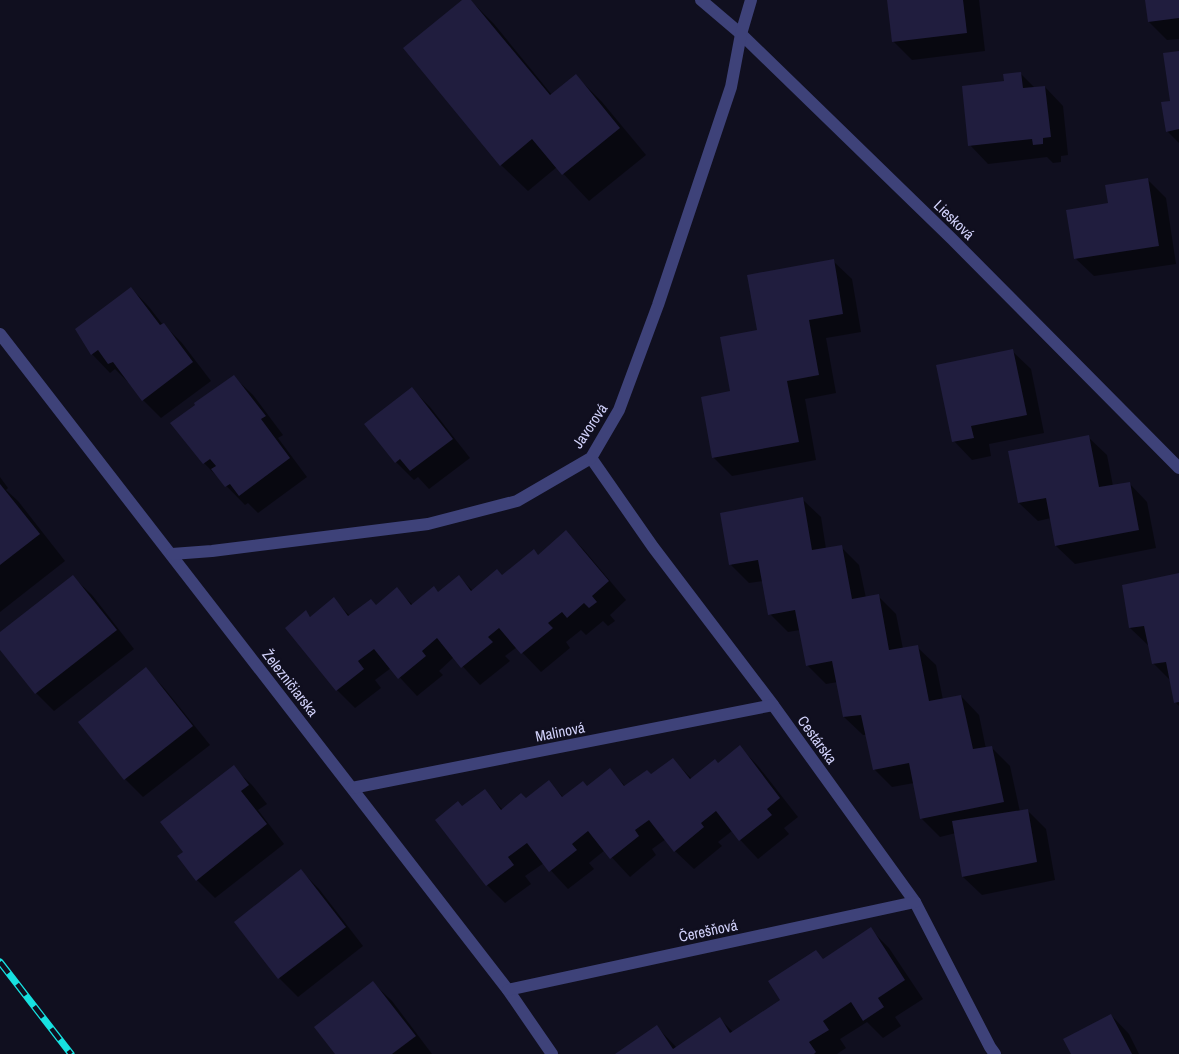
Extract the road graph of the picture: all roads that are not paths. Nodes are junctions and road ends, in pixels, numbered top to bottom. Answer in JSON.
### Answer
{"nodes":[{"id":1,"x":701,"y":0,"type":"edge"},
{"id":2,"x":751,"y":0,"type":"edge"},
{"id":3,"x":741,"y":34,"type":"junction"},
{"id":4,"x":0,"y":334,"type":"edge"},
{"id":5,"x":591,"y":458,"type":"junction"},
{"id":6,"x":1179,"y":468,"type":"edge"},
{"id":7,"x":171,"y":554,"type":"junction"},
{"id":8,"x":773,"y":705,"type":"junction"},
{"id":9,"x":352,"y":788,"type":"junction"},
{"id":10,"x":915,"y":902,"type":"junction"},
{"id":11,"x":508,"y":990,"type":"junction"},
{"id":12,"x":552,"y":1054,"type":"edge"},
{"id":13,"x":995,"y":1054,"type":"edge"}],
"edges":[{"from":1,"to":3,"type":"street","name":"Liesková"},
{"from":2,"to":3,"type":"street","name":"Javorová"},
{"from":3,"to":5,"type":"street","name":"Javorová"},
{"from":3,"to":6,"type":"street","name":"Liesková"},
{"from":4,"to":7,"type":"street","name":"Železničiarska"},
{"from":5,"to":7,"type":"street","name":"Javorová"},
{"from":5,"to":8,"type":"street","name":"Cestárska"},
{"from":7,"to":9,"type":"street","name":"Železničiarska"},
{"from":8,"to":9,"type":"street","name":"Malinová"},
{"from":8,"to":10,"type":"street","name":"Cestárska"},
{"from":9,"to":11,"type":"street","name":"Železničiarska"},
{"from":10,"to":11,"type":"street","name":"Čerešňová"},
{"from":10,"to":13,"type":"street","name":"Cestárska"},
{"from":11,"to":12,"type":"street","name":"Železničiarska"}]}
